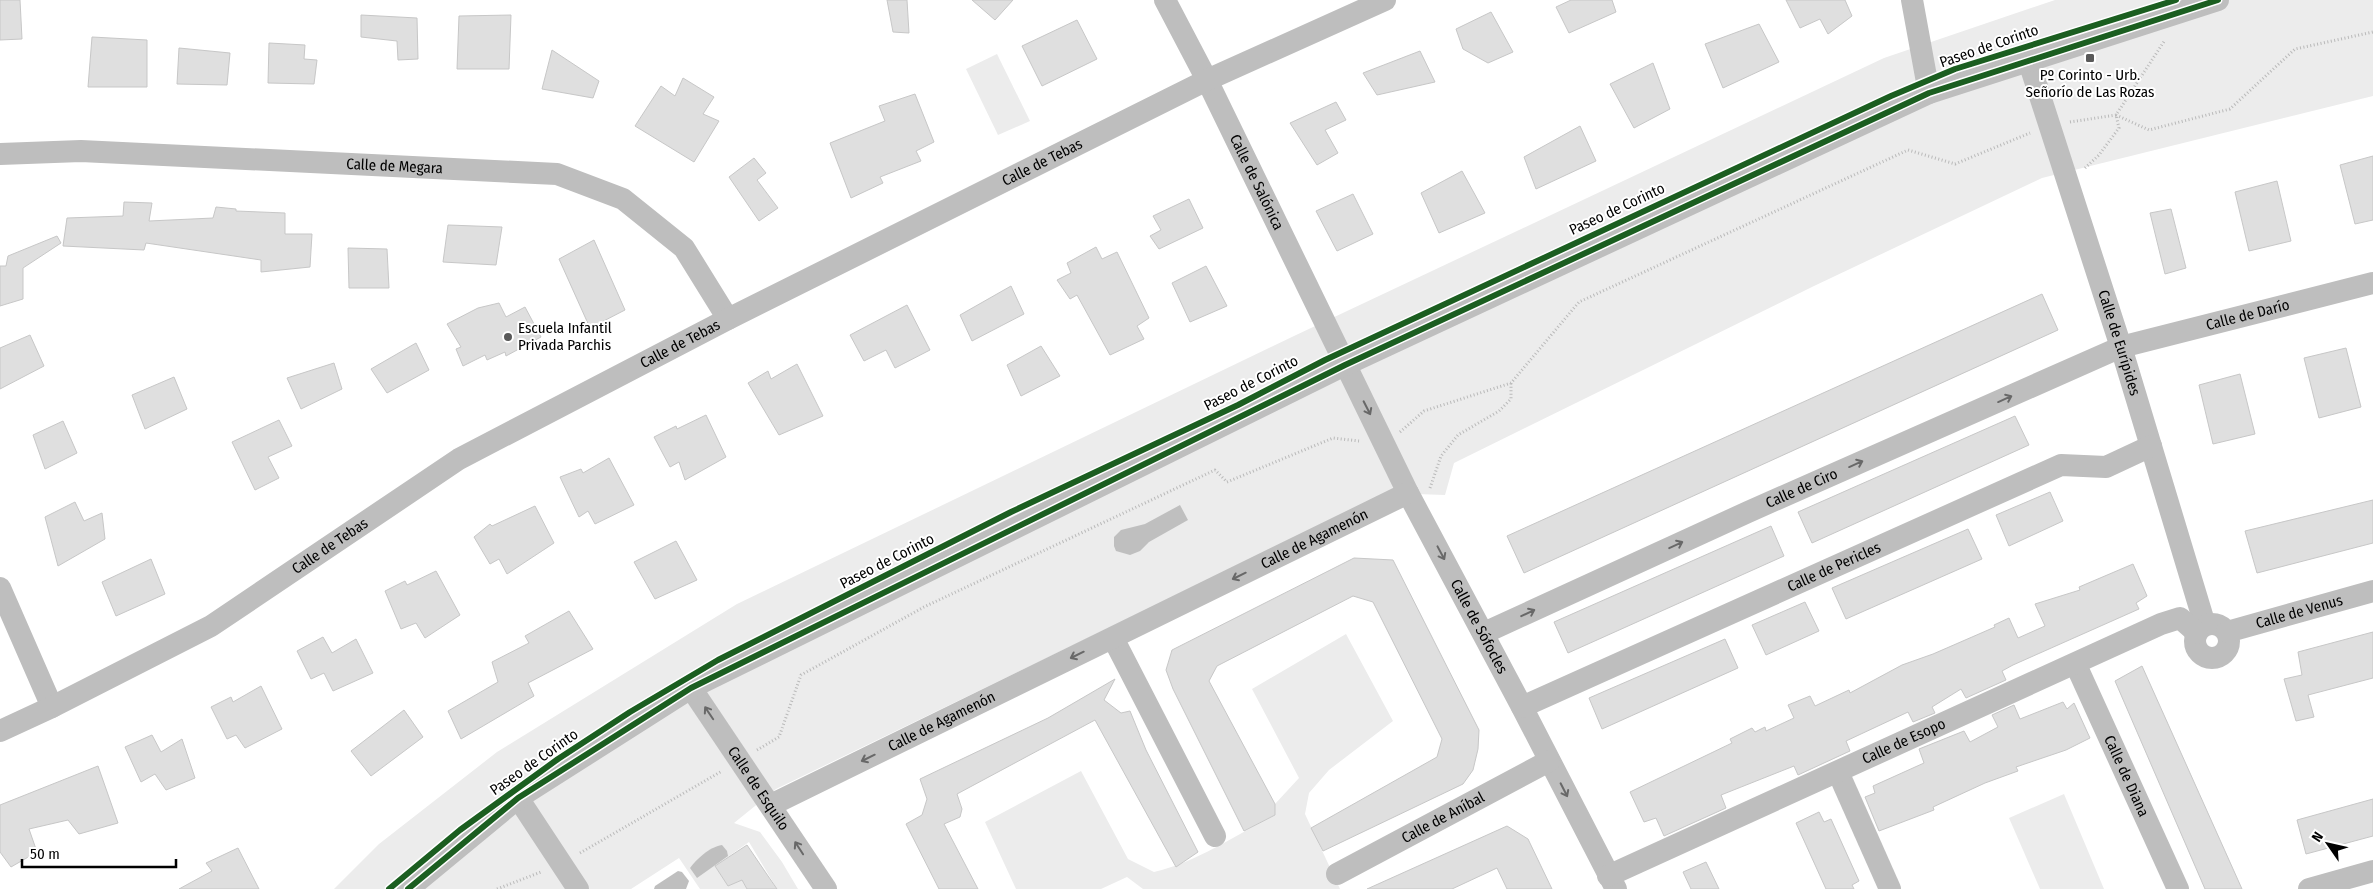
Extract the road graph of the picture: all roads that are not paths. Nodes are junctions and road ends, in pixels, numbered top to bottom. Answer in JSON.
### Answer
{"nodes":[{"id":1,"x":1165,"y":0,"type":"edge"},
{"id":2,"x":1385,"y":0,"type":"edge"},
{"id":3,"x":1912,"y":0,"type":"edge"},
{"id":4,"x":2218,"y":0,"type":"edge"},
{"id":5,"x":2029,"y":62,"type":"junction"},
{"id":6,"x":1207,"y":80,"type":"junction"},
{"id":7,"x":1928,"y":93,"type":"junction"},
{"id":8,"x":0,"y":154,"type":"edge"},
{"id":9,"x":2373,"y":283,"type":"edge"},
{"id":10,"x":728,"y":319,"type":"junction"},
{"id":11,"x":2121,"y":347,"type":"junction"},
{"id":12,"x":1345,"y":365,"type":"junction"},
{"id":13,"x":2151,"y":446,"type":"junction"},
{"id":14,"x":1410,"y":496,"type":"junction"},
{"id":15,"x":0,"y":588,"type":"edge"},
{"id":16,"x":2373,"y":591,"type":"edge"},
{"id":17,"x":2201,"y":629,"type":"junction"},
{"id":18,"x":2227,"y":632,"type":"junction"},
{"id":19,"x":1484,"y":633,"type":"junction"},
{"id":20,"x":1113,"y":638,"type":"junction"},
{"id":21,"x":2076,"y":665,"type":"junction"},
{"id":22,"x":691,"y":688,"type":"junction"},
{"id":23,"x":52,"y":707,"type":"junction"},
{"id":24,"x":1522,"y":707,"type":"junction"},
{"id":25,"x":0,"y":731,"type":"edge"},
{"id":26,"x":1549,"y":761,"type":"junction"},
{"id":27,"x":1838,"y":772,"type":"junction"},
{"id":28,"x":518,"y":798,"type":"junction"},
{"id":29,"x":772,"y":806,"type":"junction"},
{"id":30,"x":1215,"y":836,"type":"dead end"},
{"id":31,"x":2373,"y":871,"type":"edge"},
{"id":32,"x":1337,"y":874,"type":"dead end"},
{"id":33,"x":1612,"y":882,"type":"edge"},
{"id":34,"x":408,"y":889,"type":"edge"},
{"id":35,"x":578,"y":889,"type":"edge"},
{"id":36,"x":826,"y":889,"type":"edge"},
{"id":37,"x":1890,"y":889,"type":"edge"},
{"id":38,"x":2178,"y":889,"type":"edge"},
{"id":39,"x":2309,"y":889,"type":"edge"}],
"edges":[{"from":1,"to":6,"type":"street","name":"Calle de Salónica"},
{"from":2,"to":6,"type":"street","name":"Calle de Tebas"},
{"from":3,"to":7,"type":"street"},
{"from":4,"to":5,"type":"street","name":"Paseo de Corinto"},
{"from":5,"to":7,"type":"street","name":"Paseo de Corinto"},
{"from":5,"to":11,"type":"street","name":"Calle de Eurípides"},
{"from":6,"to":10,"type":"street","name":"Calle de Tebas"},
{"from":6,"to":12,"type":"street","name":"Calle de Salónica"},
{"from":7,"to":12,"type":"street","name":"Paseo de Corinto"},
{"from":8,"to":10,"type":"street","name":"Calle de Megara"},
{"from":9,"to":11,"type":"street","name":"Calle de Darío"},
{"from":10,"to":23,"type":"street","name":"Calle de Tebas"},
{"from":11,"to":13,"type":"street","name":"Calle de Eurípides"},
{"from":19,"to":11,"type":"street","name":"Calle de Ciro","one_way":true},
{"from":12,"to":14,"type":"street","name":"Calle de Sófocles","one_way":true},
{"from":12,"to":22,"type":"street","name":"Paseo de Corinto"},
{"from":13,"to":17,"type":"street","name":"Calle de Eurípides"},
{"from":13,"to":24,"type":"street","name":"Calle de Pericles"},
{"from":14,"to":19,"type":"street","name":"Calle de Sófocles","one_way":true},
{"from":14,"to":20,"type":"street","name":"Calle de Agamenón","one_way":true},
{"from":15,"to":23,"type":"street"},
{"from":16,"to":18,"type":"street","name":"Calle de Venus"},
{"from":17,"to":18,"type":"street"},
{"from":17,"to":18,"type":"street"},
{"from":17,"to":21,"type":"street","name":"Calle de Esopo"},
{"from":19,"to":24,"type":"street","name":"Calle de Sófocles"},
{"from":20,"to":29,"type":"street","name":"Calle de Agamenón","one_way":true},
{"from":20,"to":30,"type":"street"},
{"from":21,"to":27,"type":"street","name":"Calle de Esopo"},
{"from":21,"to":38,"type":"street","name":"Calle de Diana"},
{"from":22,"to":28,"type":"street","name":"Paseo de Corinto"},
{"from":29,"to":22,"type":"street","name":"Calle de Esquilo","one_way":true},
{"from":23,"to":25,"type":"street","name":"Calle de Tebas"},
{"from":24,"to":26,"type":"street","name":"Calle de Sófocles"},
{"from":26,"to":32,"type":"street","name":"Calle de Aníbal"},
{"from":26,"to":33,"type":"street","name":"Calle de Sófocles","one_way":true},
{"from":27,"to":33,"type":"street","name":"Calle de Esopo"},
{"from":27,"to":37,"type":"street"},
{"from":28,"to":34,"type":"street","name":"Paseo de Corinto"},
{"from":28,"to":35,"type":"street"},
{"from":36,"to":29,"type":"street","name":"Calle de Esquilo","one_way":true},
{"from":31,"to":39,"type":"street"}]}
